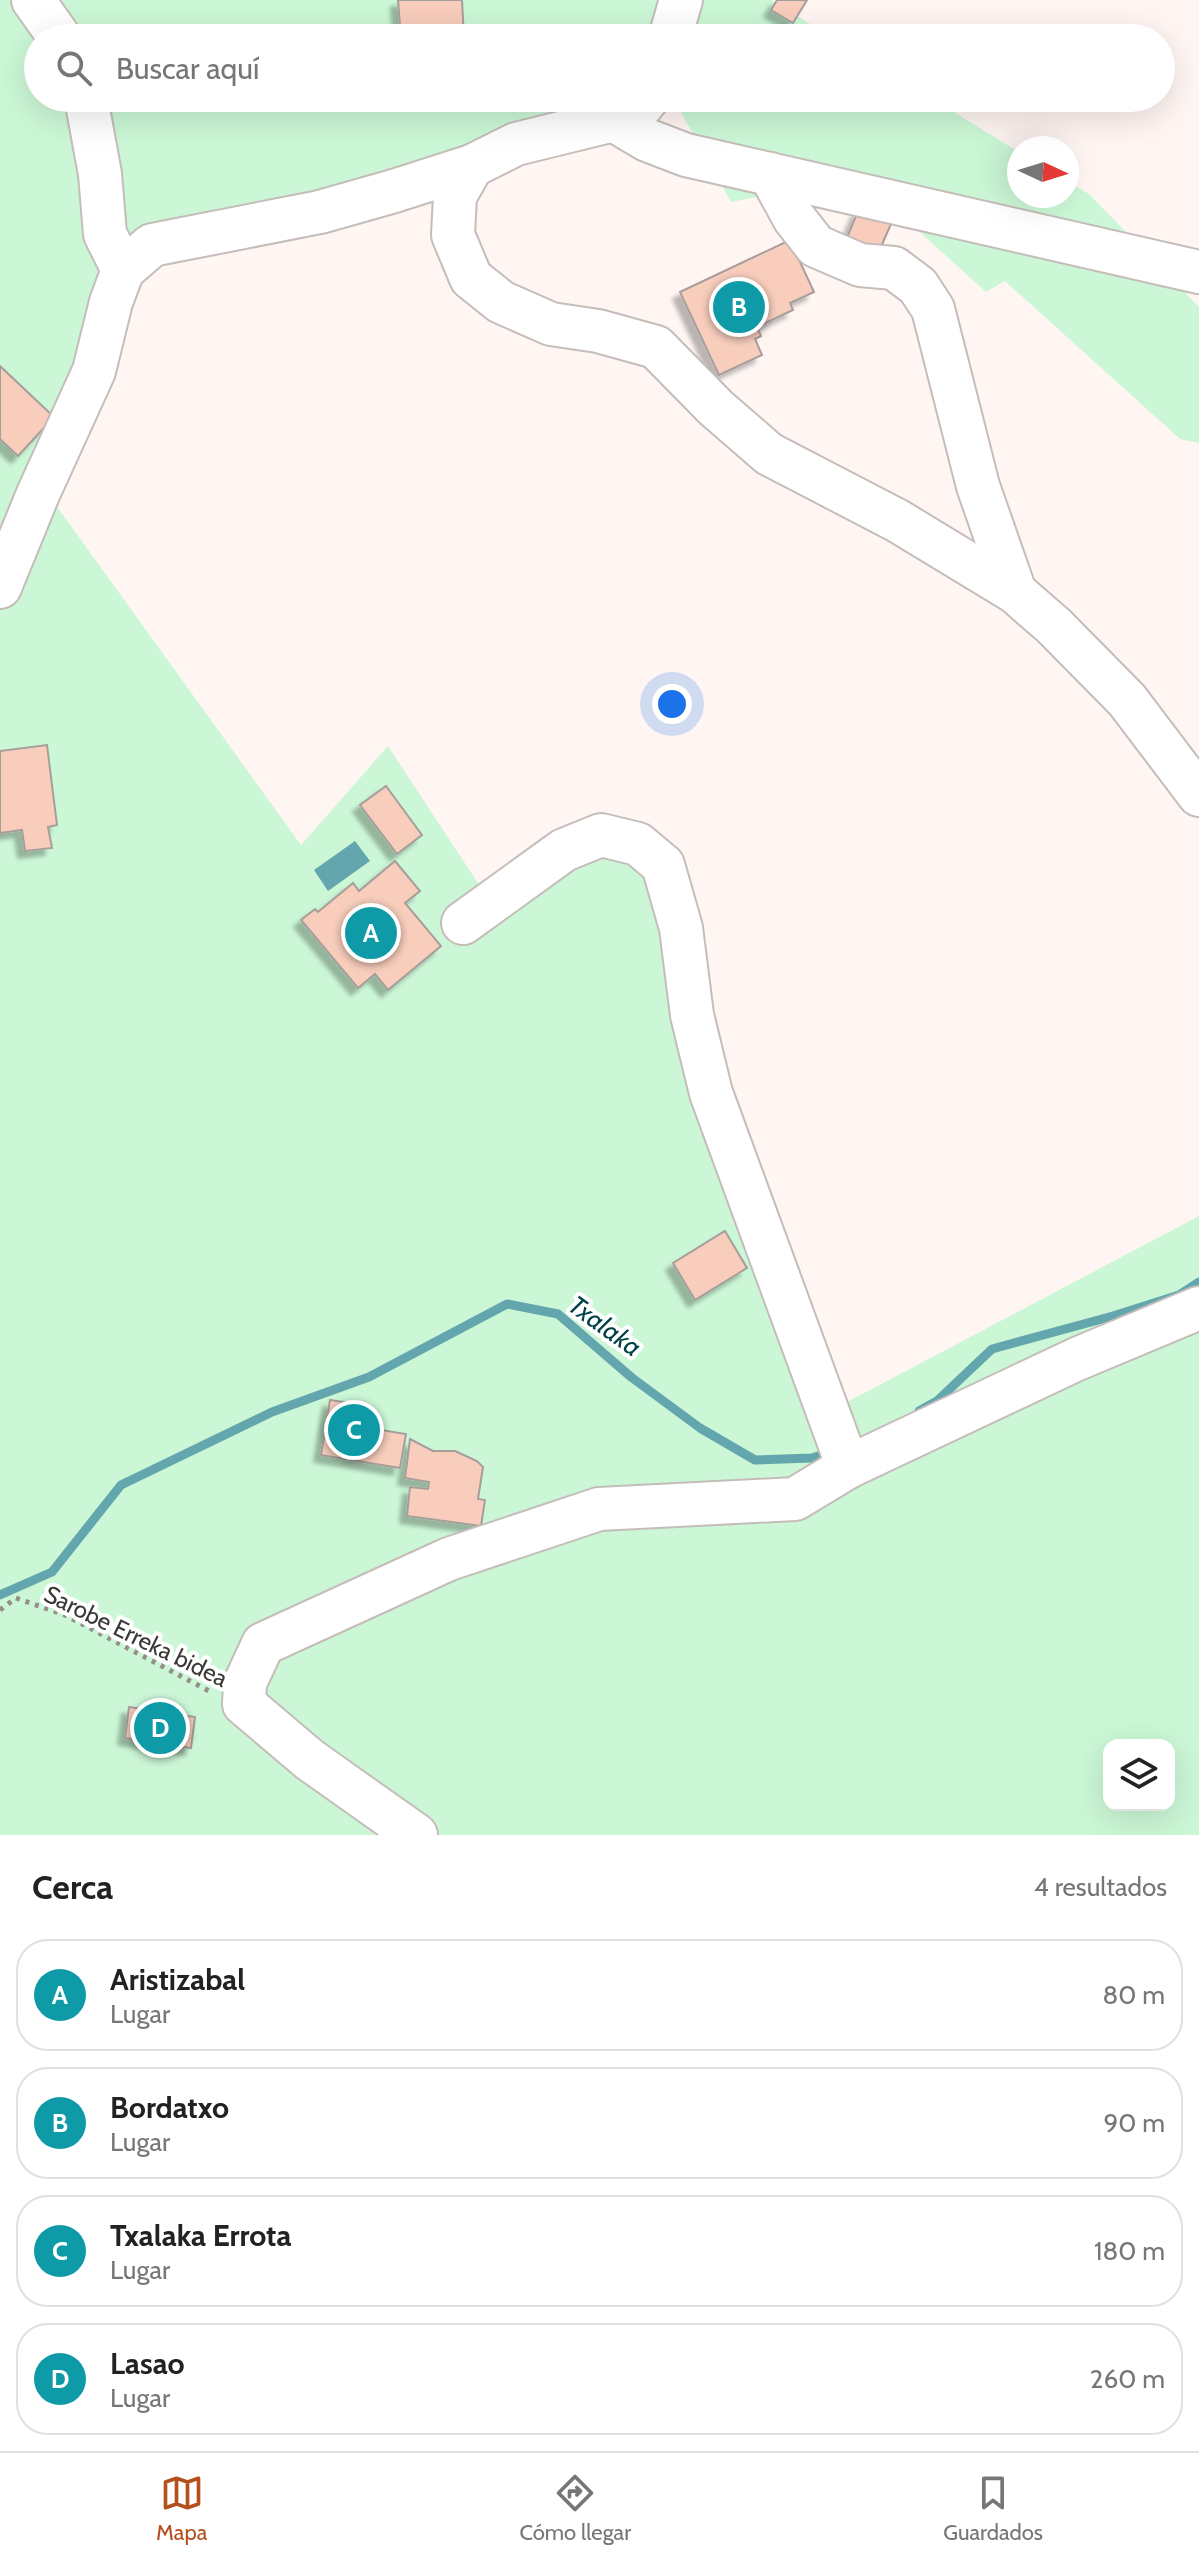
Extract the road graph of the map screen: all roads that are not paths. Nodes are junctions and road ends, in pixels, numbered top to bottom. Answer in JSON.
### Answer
{"nodes":[{"id":1,"x":33,"y":0,"type":"edge"},
{"id":2,"x":681,"y":0,"type":"edge"},
{"id":3,"x":50,"y":24,"type":"edge"},
{"id":4,"x":674,"y":24,"type":"edge"},
{"id":5,"x":89,"y":112,"type":"edge"},
{"id":6,"x":621,"y":112,"type":"edge"},
{"id":7,"x":633,"y":112,"type":"edge"},
{"id":8,"x":472,"y":166,"type":"junction"},
{"id":9,"x":770,"y":174,"type":"junction"},
{"id":10,"x":123,"y":270,"type":"junction"},
{"id":11,"x":1199,"y":272,"type":"edge"},
{"id":12,"x":5,"y":574,"type":"edge"},
{"id":13,"x":1015,"y":592,"type":"junction"},
{"id":14,"x":1199,"y":795,"type":"edge"},
{"id":15,"x":463,"y":923,"type":"dead end"},
{"id":16,"x":1199,"y":1308,"type":"edge"},
{"id":17,"x":842,"y":1452,"type":"junction"},
{"id":18,"x":416,"y":1835,"type":"edge"}],
"edges":[{"from":1,"to":3,"type":"street"},
{"from":2,"to":4,"type":"street"},
{"from":5,"to":10,"type":"street"},
{"from":6,"to":8,"type":"street"},
{"from":7,"to":9,"type":"street"},
{"from":8,"to":10,"type":"street"},
{"from":8,"to":13,"type":"street"},
{"from":9,"to":11,"type":"street"},
{"from":9,"to":13,"type":"street"},
{"from":10,"to":12,"type":"street"},
{"from":13,"to":14,"type":"street"},
{"from":15,"to":17,"type":"street"},
{"from":16,"to":17,"type":"street"},
{"from":17,"to":18,"type":"street"}]}
